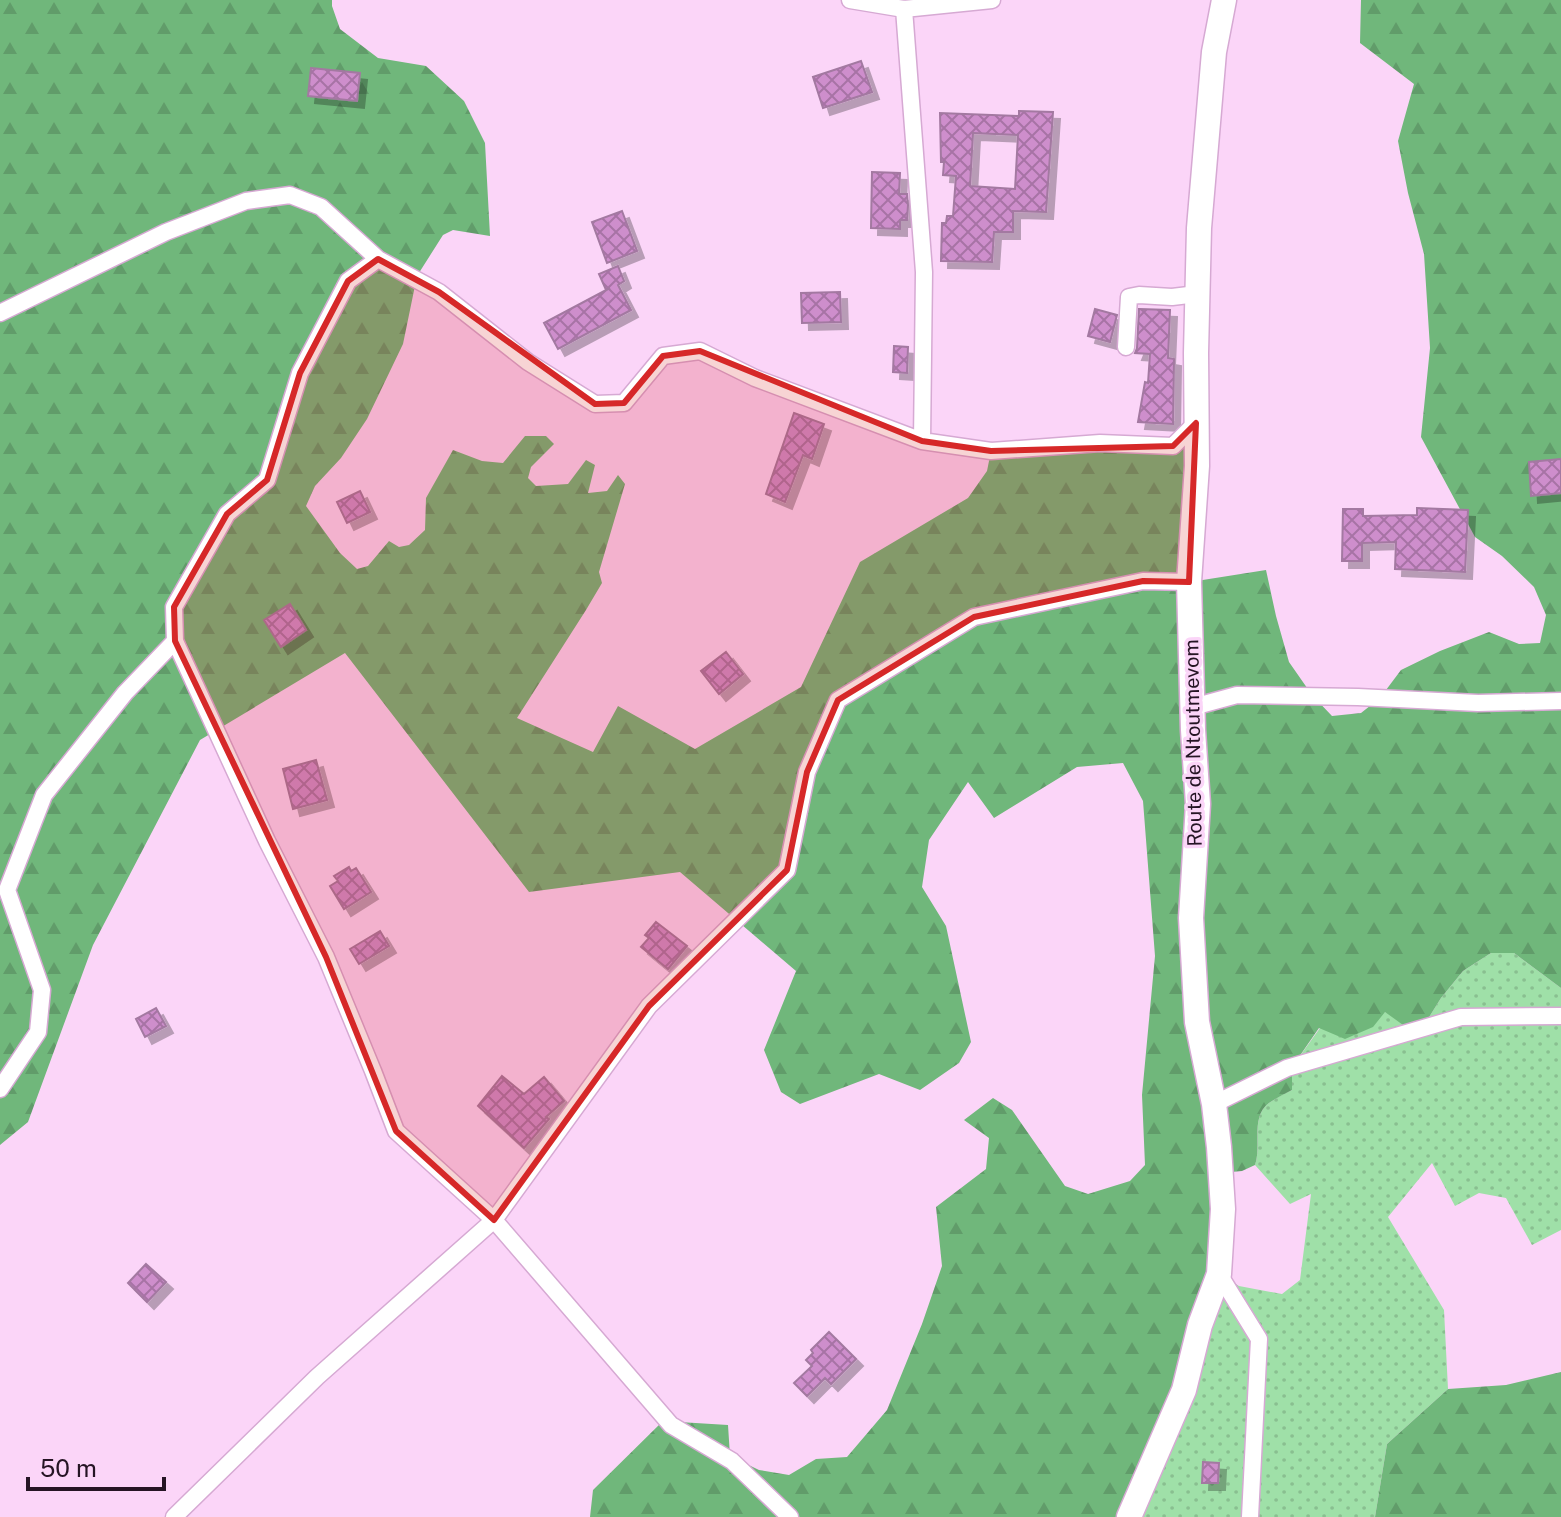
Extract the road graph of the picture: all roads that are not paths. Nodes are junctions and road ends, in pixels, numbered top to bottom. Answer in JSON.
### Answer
{"nodes":[{"id":1,"x":850,"y":0,"type":"edge"},
{"id":2,"x":992,"y":0,"type":"edge"},
{"id":3,"x":1224,"y":0,"type":"edge"},
{"id":4,"x":904,"y":9,"type":"junction"},
{"id":5,"x":378,"y":259,"type":"junction"},
{"id":6,"x":1197,"y":294,"type":"junction"},
{"id":7,"x":0,"y":313,"type":"edge"},
{"id":8,"x":1126,"y":347,"type":"dead end"},
{"id":9,"x":1196,"y":423,"type":"junction"},
{"id":10,"x":922,"y":441,"type":"junction"},
{"id":11,"x":1189,"y":582,"type":"junction"},
{"id":12,"x":175,"y":641,"type":"junction"},
{"id":13,"x":1561,"y":701,"type":"edge"},
{"id":14,"x":1193,"y":707,"type":"junction"},
{"id":15,"x":1561,"y":1016,"type":"edge"},
{"id":16,"x":0,"y":1089,"type":"edge"},
{"id":17,"x":1214,"y":1104,"type":"junction"},
{"id":18,"x":494,"y":1220,"type":"junction"},
{"id":19,"x":1219,"y":1274,"type":"junction"},
{"id":20,"x":174,"y":1517,"type":"edge"},
{"id":21,"x":790,"y":1517,"type":"edge"},
{"id":22,"x":1129,"y":1517,"type":"edge"},
{"id":23,"x":1250,"y":1517,"type":"edge"}],
"edges":[{"from":1,"to":4,"type":"street"},
{"from":2,"to":4,"type":"street"},
{"from":3,"to":6,"type":"street","name":"Route de Ntoutmevom"},
{"from":4,"to":10,"type":"street"},
{"from":5,"to":7,"type":"street"},
{"from":5,"to":10,"type":"street"},
{"from":5,"to":12,"type":"street"},
{"from":6,"to":8,"type":"street"},
{"from":6,"to":9,"type":"street","name":"Route de Ntoutmevom"},
{"from":9,"to":10,"type":"street"},
{"from":9,"to":11,"type":"street","name":"Route de Ntoutmevom"},
{"from":11,"to":14,"type":"street","name":"Route de Ntoutmevom"},
{"from":11,"to":18,"type":"street"},
{"from":12,"to":16,"type":"street"},
{"from":12,"to":18,"type":"street"},
{"from":13,"to":14,"type":"street"},
{"from":14,"to":17,"type":"street","name":"Route de Ntoutmevom"},
{"from":15,"to":17,"type":"street"},
{"from":17,"to":19,"type":"street","name":"Route de Ntoutmevom"},
{"from":18,"to":20,"type":"street"},
{"from":18,"to":21,"type":"street"},
{"from":19,"to":22,"type":"street","name":"Route de Ntoutmevom"},
{"from":19,"to":23,"type":"street"}]}
